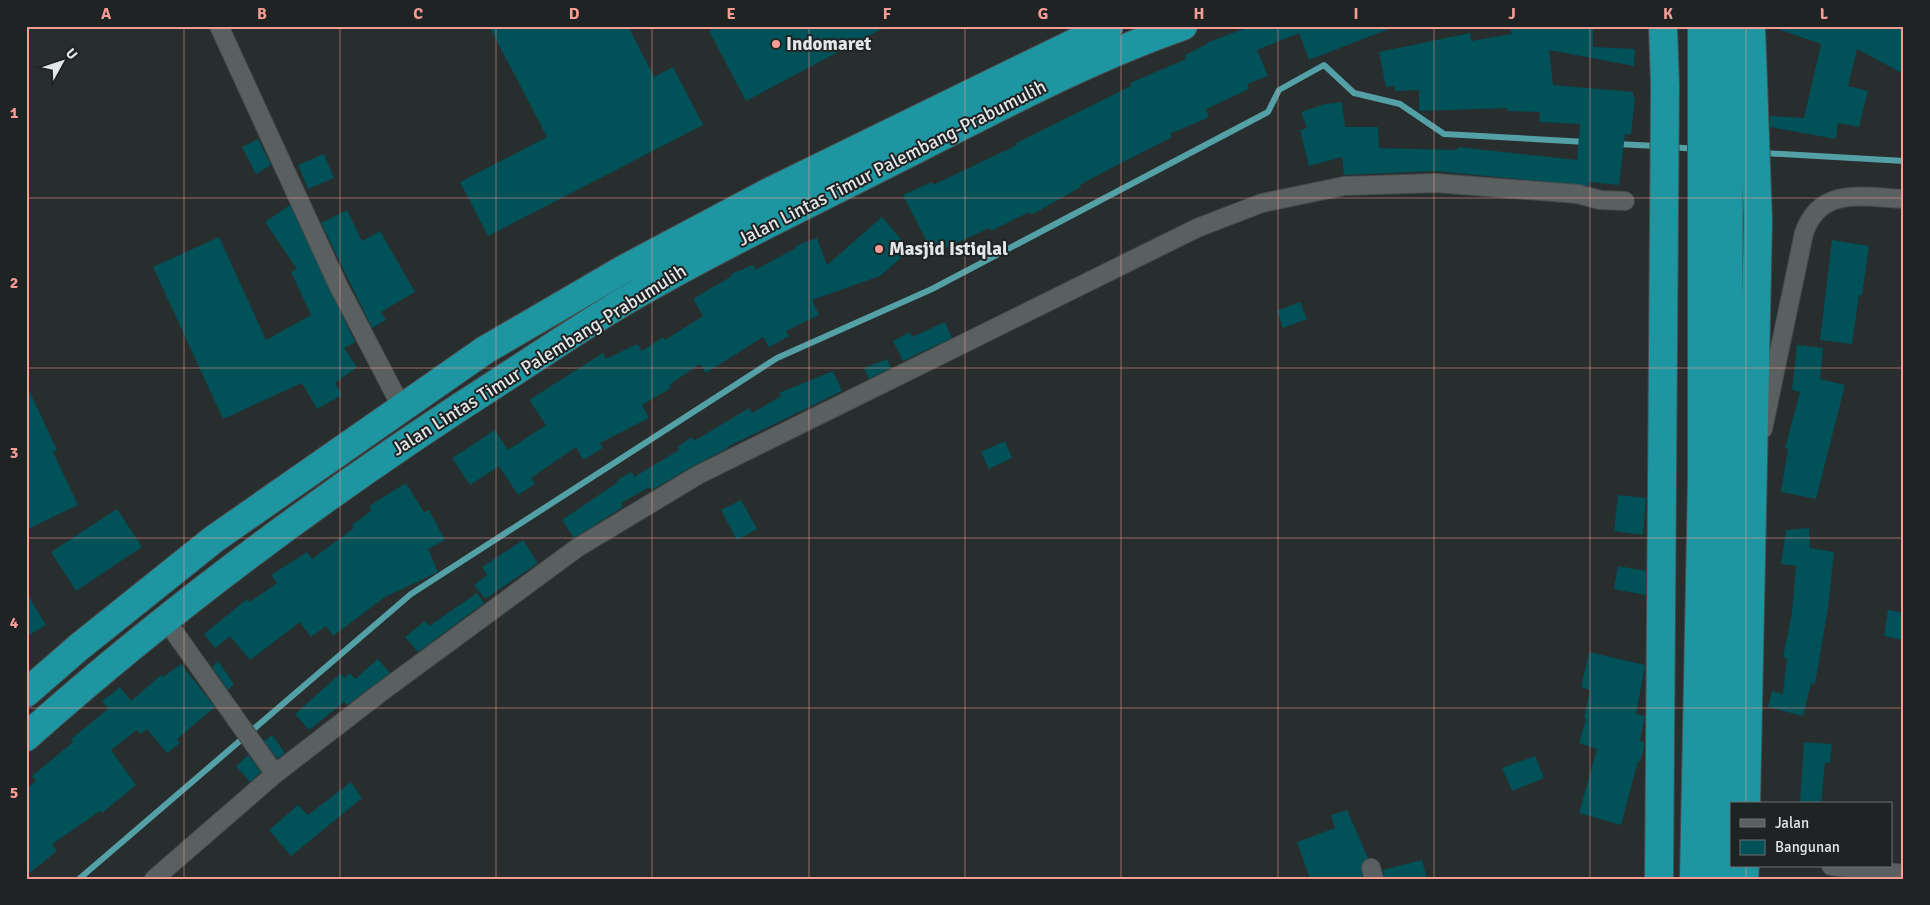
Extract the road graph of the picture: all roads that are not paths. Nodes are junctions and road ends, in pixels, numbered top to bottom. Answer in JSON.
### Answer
{"nodes":[{"id":1,"x":219,"y":26,"type":"edge"},
{"id":2,"x":1109,"y":26,"type":"edge"},
{"id":3,"x":1183,"y":26,"type":"edge"},
{"id":4,"x":1702,"y":26,"type":"edge"},
{"id":5,"x":1729,"y":26,"type":"edge"},
{"id":6,"x":1768,"y":26,"type":"edge"},
{"id":7,"x":1660,"y":32,"type":"edge"},
{"id":8,"x":1752,"y":38,"type":"edge"},
{"id":9,"x":1904,"y":199,"type":"edge"},
{"id":10,"x":1625,"y":201,"type":"dead end"},
{"id":11,"x":402,"y":408,"type":"junction"},
{"id":12,"x":1752,"y":478,"type":"junction"},
{"id":13,"x":270,"y":500,"type":"junction"},
{"id":14,"x":289,"y":528,"type":"junction"},
{"id":15,"x":165,"y":619,"type":"junction"},
{"id":16,"x":30,"y":689,"type":"edge"},
{"id":17,"x":56,"y":712,"type":"junction"},
{"id":18,"x":26,"y":737,"type":"edge"},
{"id":19,"x":276,"y":774,"type":"junction"},
{"id":20,"x":1746,"y":802,"type":"edge"},
{"id":21,"x":1849,"y":868,"type":"edge"},
{"id":22,"x":1904,"y":874,"type":"edge"},
{"id":23,"x":154,"y":879,"type":"edge"},
{"id":24,"x":1659,"y":879,"type":"edge"},
{"id":25,"x":1694,"y":879,"type":"edge"},
{"id":26,"x":1717,"y":879,"type":"edge"}],
"edges":[{"from":1,"to":11,"type":"street"},
{"from":2,"to":11,"type":"highway","name":"Jalan Lintas Timur Palembang-Prabumulih"},
{"from":3,"to":14,"type":"highway","name":"Jalan Lintas Timur Palembang-Prabumulih"},
{"from":4,"to":25,"type":"highway"},
{"from":5,"to":26,"type":"highway"},
{"from":6,"to":8,"type":"highway"},
{"from":7,"to":24,"type":"highway"},
{"from":8,"to":12,"type":"highway"},
{"from":9,"to":12,"type":"street"},
{"from":10,"to":19,"type":"street"},
{"from":11,"to":13,"type":"highway","name":"Jalan Lintas Timur Palembang-Prabumulih"},
{"from":12,"to":20,"type":"highway"},
{"from":13,"to":14,"type":"highway"},
{"from":13,"to":16,"type":"highway","name":"Jalan Lintas Timur Palembang-Prabumulih"},
{"from":14,"to":15,"type":"highway","name":"Jalan Lintas Timur Palembang-Prabumulih"},
{"from":15,"to":17,"type":"highway","name":"Jalan Lintas Timur Palembang-Prabumulih"},
{"from":15,"to":19,"type":"street"},
{"from":16,"to":17,"type":"highway"},
{"from":17,"to":18,"type":"highway","name":"Jalan Lintas Timur Palembang-Prabumulih"},
{"from":19,"to":23,"type":"street"},
{"from":21,"to":22,"type":"street"}]}
